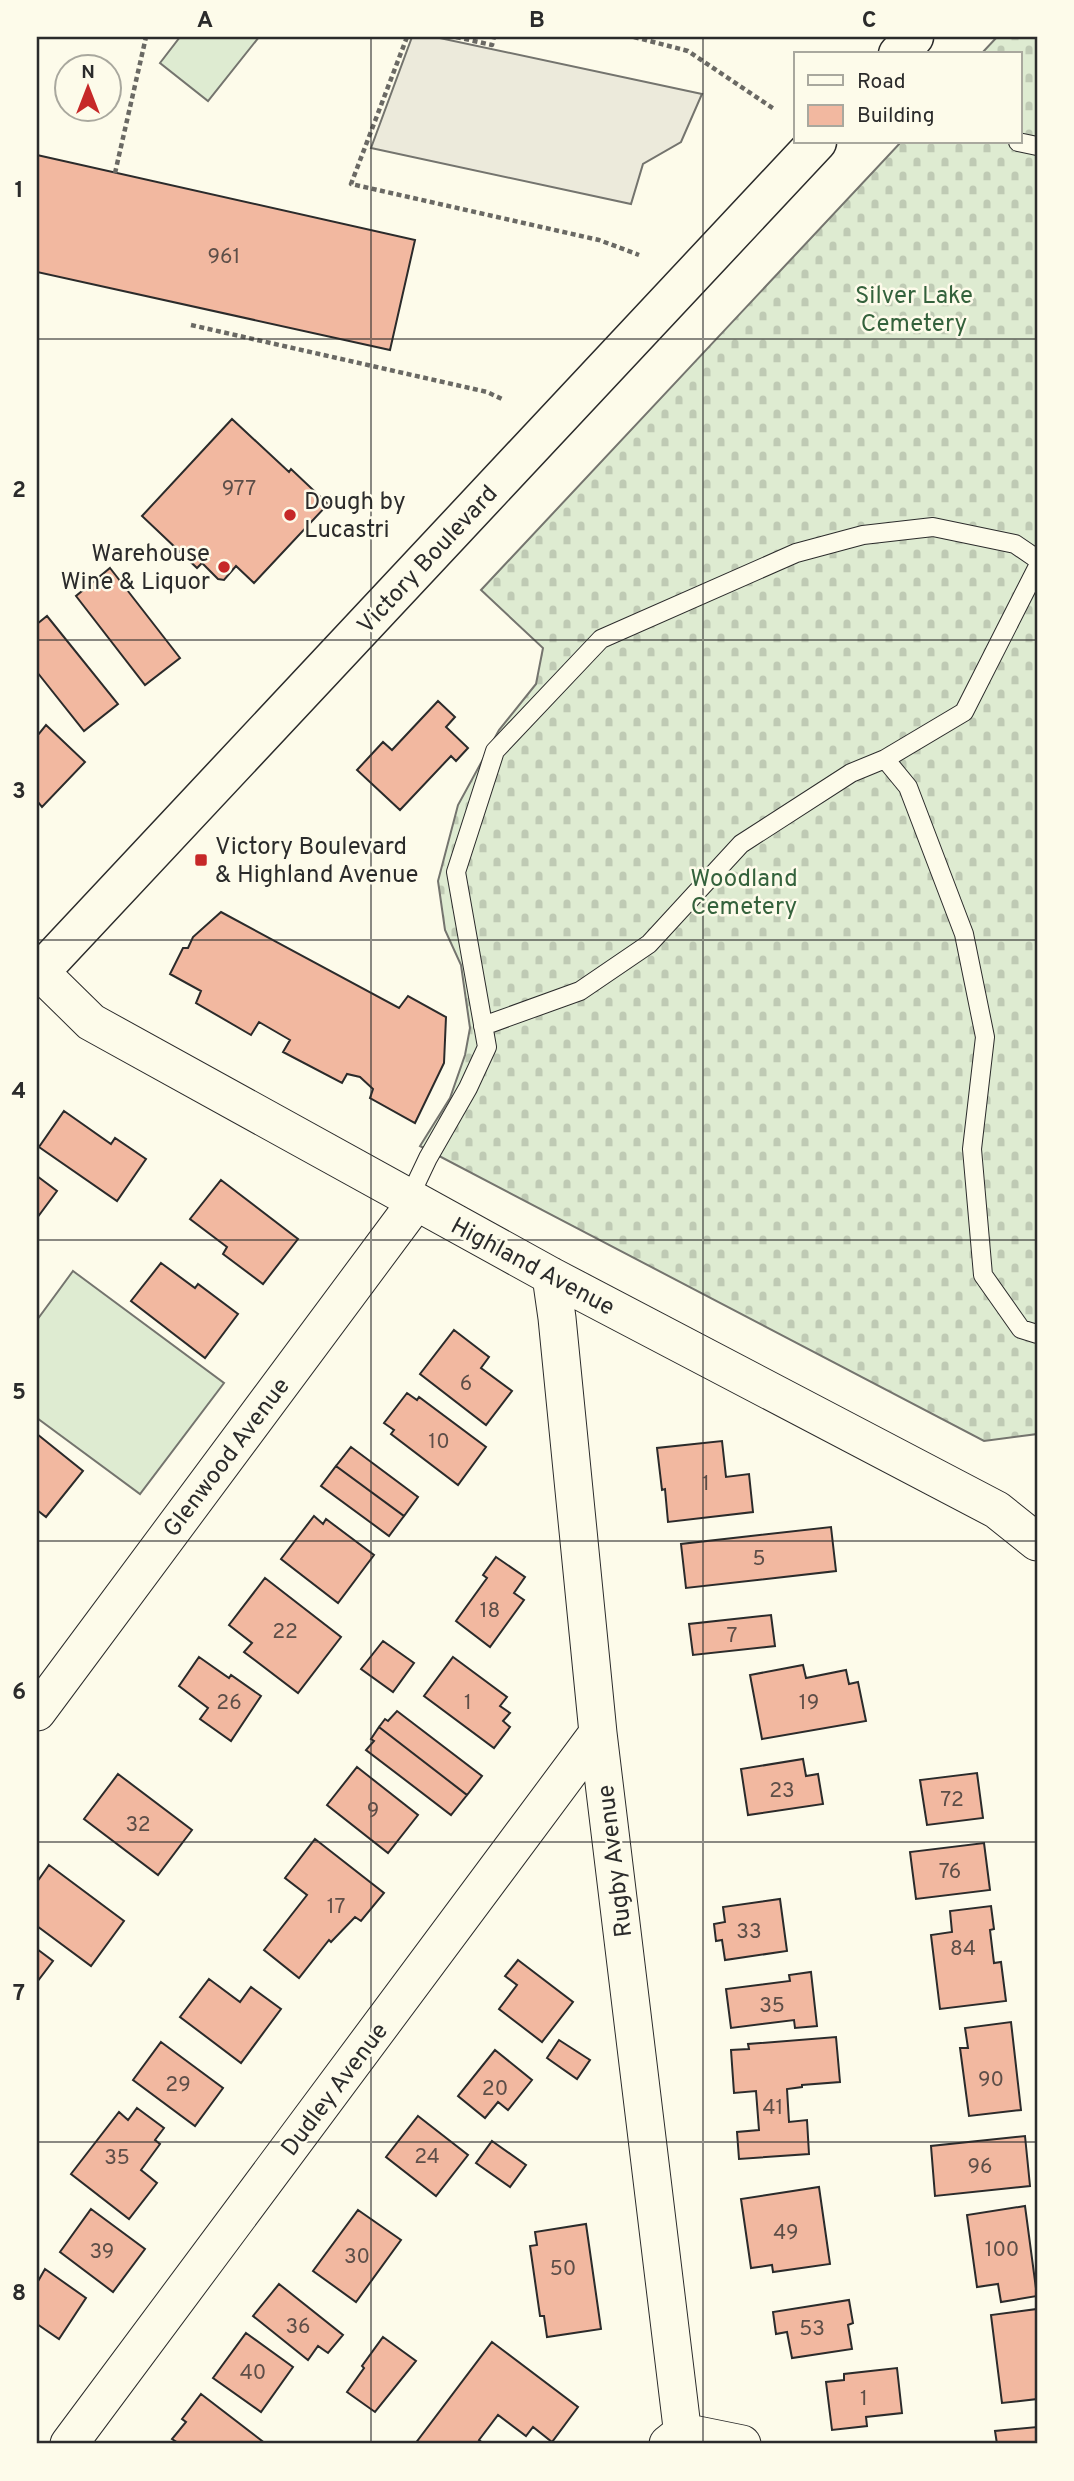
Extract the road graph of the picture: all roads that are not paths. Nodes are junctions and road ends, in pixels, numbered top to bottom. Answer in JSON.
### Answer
{"nodes":[{"id":1,"x":914,"y":37,"type":"edge"},
{"id":2,"x":900,"y":52,"type":"edge"},
{"id":3,"x":815,"y":144,"type":"edge"},
{"id":4,"x":1037,"y":559,"type":"edge"},
{"id":5,"x":1037,"y":568,"type":"edge"},
{"id":6,"x":885,"y":759,"type":"junction"},
{"id":7,"x":37,"y":973,"type":"edge"},
{"id":8,"x":483,"y":1026,"type":"junction"},
{"id":9,"x":413,"y":1200,"type":"junction"},
{"id":10,"x":551,"y":1276,"type":"junction"},
{"id":11,"x":1037,"y":1334,"type":"edge"},
{"id":12,"x":1037,"y":1542,"type":"edge"},
{"id":13,"x":37,"y":1712,"type":"edge"},
{"id":14,"x":598,"y":1733,"type":"junction"},
{"id":15,"x":678,"y":2440,"type":"edge"},
{"id":16,"x":69,"y":2444,"type":"edge"},
{"id":17,"x":742,"y":2444,"type":"edge"}],
"edges":[{"from":1,"to":2,"type":"main road"},
{"from":3,"to":7,"type":"main road","name":"Victory Boulevard"},
{"from":4,"to":8,"type":"lane"},
{"from":5,"to":6,"type":"lane"},
{"from":6,"to":8,"type":"lane"},
{"from":6,"to":11,"type":"lane"},
{"from":7,"to":9,"type":"street","name":"Highland Avenue"},
{"from":8,"to":9,"type":"lane"},
{"from":9,"to":10,"type":"street","name":"Highland Avenue"},
{"from":9,"to":13,"type":"street","name":"Glenwood Avenue"},
{"from":10,"to":12,"type":"street","name":"Highland Avenue"},
{"from":10,"to":14,"type":"street","name":"Rugby Avenue"},
{"from":14,"to":15,"type":"street","name":"Rugby Avenue"},
{"from":14,"to":16,"type":"street","name":"Dudley Avenue"},
{"from":15,"to":17,"type":"street"}]}
